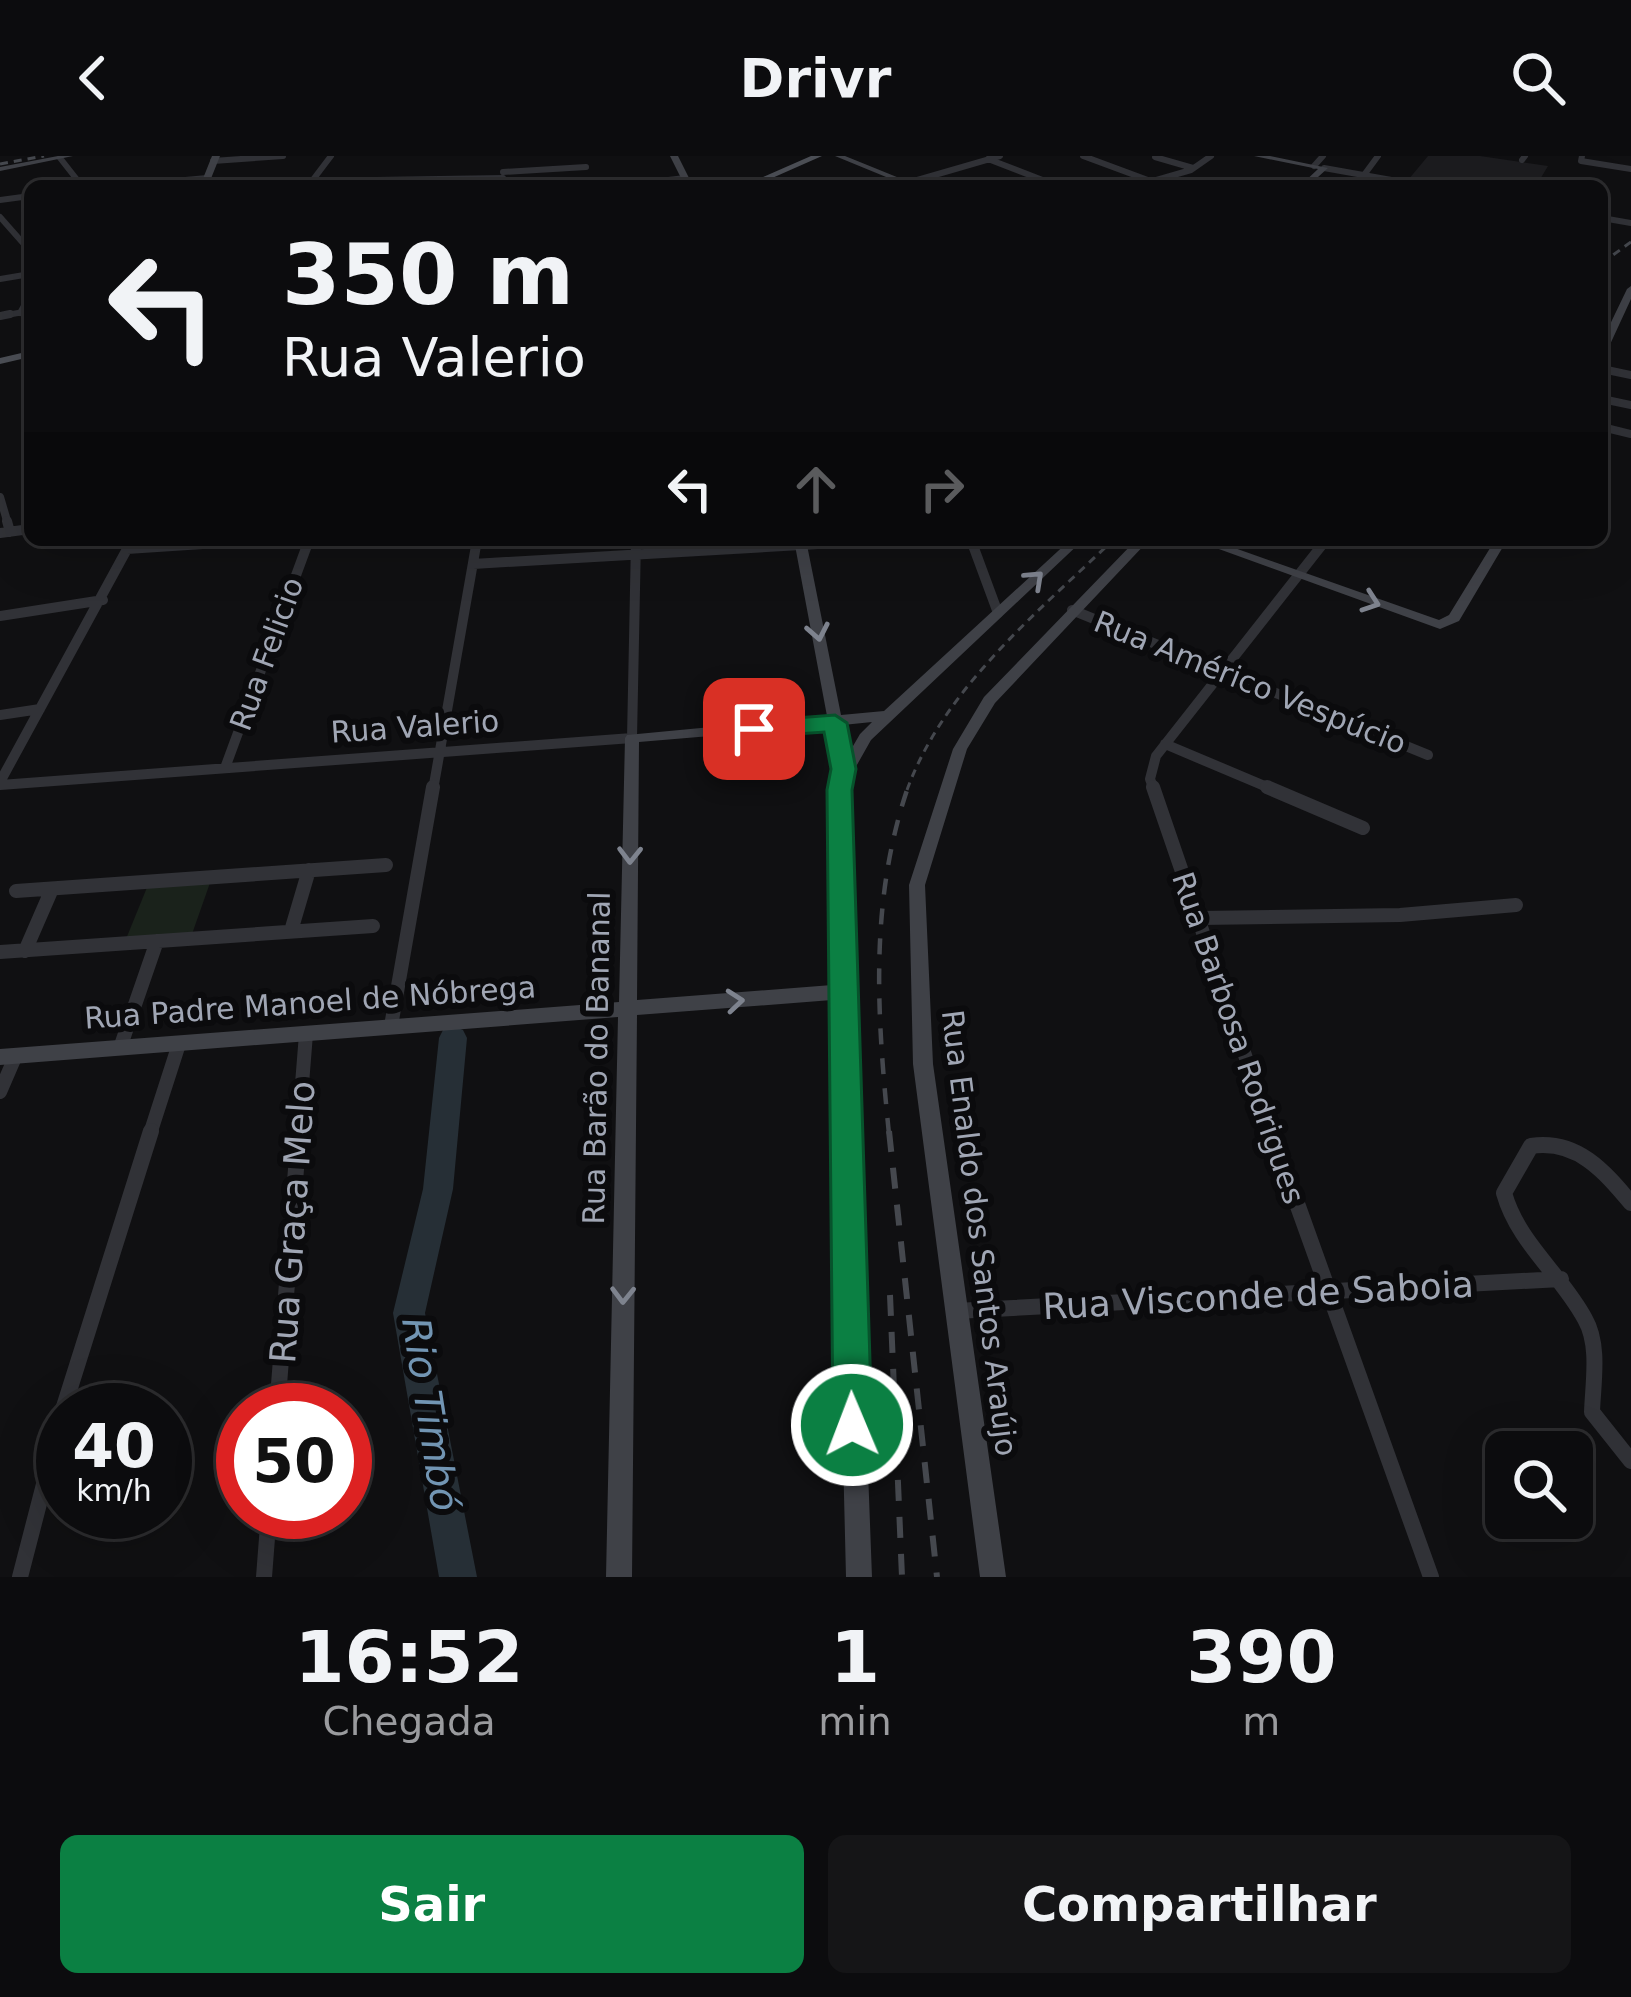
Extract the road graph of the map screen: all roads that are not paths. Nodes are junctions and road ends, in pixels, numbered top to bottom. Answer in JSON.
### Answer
{"nodes":[{"id":1,"x":283,"y":156,"type":"edge"},
{"id":2,"x":504,"y":156,"type":"edge"},
{"id":3,"x":821,"y":156,"type":"edge"},
{"id":4,"x":839,"y":156,"type":"edge"},
{"id":5,"x":976,"y":156,"type":"edge"},
{"id":6,"x":1000,"y":156,"type":"edge"},
{"id":7,"x":1086,"y":156,"type":"edge"},
{"id":8,"x":1211,"y":156,"type":"edge"},
{"id":9,"x":1258,"y":156,"type":"edge"},
{"id":10,"x":1322,"y":156,"type":"edge"},
{"id":11,"x":1378,"y":156,"type":"edge"},
{"id":12,"x":1582,"y":156,"type":"edge"},
{"id":13,"x":1598,"y":156,"type":"edge"},
{"id":14,"x":65,"y":157,"type":"edge"},
{"id":15,"x":1155,"y":157,"type":"edge"},
{"id":16,"x":215,"y":159,"type":"edge"},
{"id":17,"x":803,"y":159,"type":"edge"},
{"id":18,"x":988,"y":160,"type":"junction"},
{"id":19,"x":1631,"y":165,"type":"edge"},
{"id":20,"x":586,"y":166,"type":"dead end"},
{"id":21,"x":1319,"y":167,"type":"junction"},
{"id":22,"x":0,"y":169,"type":"edge"},
{"id":23,"x":1194,"y":169,"type":"junction"},
{"id":24,"x":1364,"y":175,"type":"junction"},
{"id":25,"x":504,"y":179,"type":"edge"},
{"id":26,"x":465,"y":180,"type":"edge"},
{"id":27,"x":759,"y":180,"type":"edge"},
{"id":28,"x":774,"y":180,"type":"edge"},
{"id":29,"x":901,"y":180,"type":"edge"},
{"id":30,"x":924,"y":180,"type":"edge"},
{"id":31,"x":1042,"y":180,"type":"edge"},
{"id":32,"x":1147,"y":180,"type":"edge"},
{"id":33,"x":1158,"y":180,"type":"edge"},
{"id":34,"x":1309,"y":180,"type":"edge"},
{"id":35,"x":1392,"y":180,"type":"edge"},
{"id":36,"x":0,"y":217,"type":"edge"},
{"id":37,"x":24,"y":244,"type":"edge"},
{"id":38,"x":1630,"y":292,"type":"edge"},
{"id":39,"x":1615,"y":323,"type":"junction"},
{"id":40,"x":1631,"y":327,"type":"edge"},
{"id":41,"x":1608,"y":338,"type":"edge"},
{"id":42,"x":0,"y":497,"type":"edge"},
{"id":43,"x":5,"y":532,"type":"edge"},
{"id":44,"x":129,"y":546,"type":"edge"},
{"id":45,"x":307,"y":546,"type":"edge"},
{"id":46,"x":476,"y":546,"type":"edge"},
{"id":47,"x":636,"y":546,"type":"edge"},
{"id":48,"x":760,"y":546,"type":"edge"},
{"id":49,"x":802,"y":546,"type":"edge"},
{"id":50,"x":972,"y":546,"type":"edge"},
{"id":51,"x":1071,"y":546,"type":"edge"},
{"id":52,"x":1137,"y":546,"type":"edge"},
{"id":53,"x":1217,"y":546,"type":"edge"},
{"id":54,"x":1321,"y":546,"type":"edge"},
{"id":55,"x":1497,"y":546,"type":"edge"},
{"id":56,"x":636,"y":555,"type":"junction"},
{"id":57,"x":473,"y":564,"type":"junction"},
{"id":58,"x":1298,"y":575,"type":"junction"},
{"id":59,"x":103,"y":600,"type":"junction"},
{"id":60,"x":1072,"y":610,"type":"junction"},
{"id":61,"x":998,"y":613,"type":"junction"},
{"id":62,"x":0,"y":616,"type":"edge"},
{"id":63,"x":1222,"y":671,"type":"junction"},
{"id":64,"x":40,"y":709,"type":"junction"},
{"id":65,"x":0,"y":716,"type":"edge"},
{"id":66,"x":887,"y":716,"type":"junction"},
{"id":67,"x":835,"y":723,"type":"junction"},
{"id":68,"x":632,"y":739,"type":"junction"},
{"id":69,"x":1165,"y":744,"type":"junction"},
{"id":70,"x":441,"y":752,"type":"junction"},
{"id":71,"x":1428,"y":755,"type":"dead end"},
{"id":72,"x":225,"y":768,"type":"junction"},
{"id":73,"x":844,"y":769,"type":"junction"},
{"id":74,"x":0,"y":784,"type":"edge"},
{"id":75,"x":1363,"y":828,"type":"dead end"},
{"id":76,"x":386,"y":865,"type":"dead end"},
{"id":77,"x":309,"y":870,"type":"junction"},
{"id":78,"x":52,"y":889,"type":"junction"},
{"id":79,"x":16,"y":891,"type":"dead end"},
{"id":80,"x":1516,"y":905,"type":"dead end"},
{"id":81,"x":1200,"y":918,"type":"junction"},
{"id":82,"x":374,"y":926,"type":"dead end"},
{"id":83,"x":291,"y":931,"type":"junction"},
{"id":84,"x":157,"y":941,"type":"junction"},
{"id":85,"x":25,"y":951,"type":"junction"},
{"id":86,"x":0,"y":952,"type":"edge"},
{"id":87,"x":841,"y":992,"type":"junction"},
{"id":88,"x":628,"y":1010,"type":"junction"},
{"id":89,"x":392,"y":1026,"type":"junction"},
{"id":90,"x":306,"y":1034,"type":"junction"},
{"id":91,"x":179,"y":1044,"type":"junction"},
{"id":92,"x":120,"y":1048,"type":"junction"},
{"id":93,"x":8,"y":1056,"type":"edge"},
{"id":94,"x":0,"y":1092,"type":"edge"},
{"id":95,"x":1631,"y":1203,"type":"edge"},
{"id":96,"x":1561,"y":1279,"type":"junction"},
{"id":97,"x":1326,"y":1292,"type":"junction"},
{"id":98,"x":956,"y":1311,"type":"junction"},
{"id":99,"x":72,"y":1383,"type":"edge"},
{"id":100,"x":279,"y":1383,"type":"edge"},
{"id":101,"x":1631,"y":1461,"type":"edge"},
{"id":102,"x":36,"y":1515,"type":"edge"},
{"id":103,"x":267,"y":1539,"type":"edge"},
{"id":104,"x":20,"y":1577,"type":"edge"},
{"id":105,"x":264,"y":1577,"type":"edge"},
{"id":106,"x":619,"y":1577,"type":"edge"},
{"id":107,"x":860,"y":1577,"type":"edge"},
{"id":108,"x":993,"y":1577,"type":"edge"},
{"id":109,"x":1431,"y":1577,"type":"edge"}],
"edges":[{"from":1,"to":16,"type":"street"},
{"from":2,"to":25,"type":"street"},
{"from":3,"to":17,"type":"main road"},
{"from":3,"to":28,"type":"main road"},
{"from":4,"to":29,"type":"main road"},
{"from":5,"to":18,"type":"street"},
{"from":6,"to":18,"type":"street"},
{"from":7,"to":32,"type":"street"},
{"from":8,"to":23,"type":"street"},
{"from":9,"to":21,"type":"main road"},
{"from":10,"to":21,"type":"street"},
{"from":11,"to":24,"type":"street"},
{"from":12,"to":19,"type":"street"},
{"from":13,"to":19,"type":"street"},
{"from":14,"to":22,"type":"main road"},
{"from":15,"to":23,"type":"street"},
{"from":17,"to":27,"type":"main road"},
{"from":18,"to":30,"type":"street"},
{"from":18,"to":31,"type":"street"},
{"from":20,"to":25,"type":"street"},
{"from":21,"to":24,"type":"street"},
{"from":21,"to":34,"type":"main road"},
{"from":23,"to":33,"type":"street"},
{"from":24,"to":35,"type":"street"},
{"from":25,"to":26,"type":"street"},
{"from":36,"to":37,"type":"street"},
{"from":38,"to":39,"type":"main road"},
{"from":39,"to":40,"type":"street"},
{"from":39,"to":41,"type":"main road"},
{"from":42,"to":43,"type":"street"},
{"from":44,"to":59,"type":"street"},
{"from":45,"to":72,"type":"street","name":"Rua Felicio"},
{"from":46,"to":57,"type":"street"},
{"from":47,"to":56,"type":"street","name":"Rua Barão do Bananal"},
{"from":48,"to":56,"type":"street"},
{"from":49,"to":67,"type":"main road","one_way":true},
{"from":50,"to":61,"type":"street"},
{"from":61,"to":51,"type":"main road","one_way":true},
{"from":52,"to":60,"type":"main road","name":"Rua Enaldo dos Santos Araújo"},
{"from":53,"to":58,"type":"main road"},
{"from":54,"to":58,"type":"street","name":"Rua Barbosa Rodrigues"},
{"from":58,"to":55,"type":"main road","one_way":true},
{"from":56,"to":57,"type":"street"},
{"from":56,"to":68,"type":"street","name":"Rua Barão do Bananal"},
{"from":57,"to":70,"type":"street"},
{"from":58,"to":63,"type":"street","name":"Rua Barbosa Rodrigues"},
{"from":59,"to":62,"type":"street"},
{"from":59,"to":64,"type":"street"},
{"from":60,"to":63,"type":"street","name":"Rua Américo Vespúcio"},
{"from":60,"to":98,"type":"main road","name":"Rua Enaldo dos Santos Araújo"},
{"from":61,"to":66,"type":"main road"},
{"from":63,"to":69,"type":"street","name":"Rua Barbosa Rodrigues"},
{"from":63,"to":71,"type":"street","name":"Rua Américo Vespúcio"},
{"from":64,"to":65,"type":"street"},
{"from":64,"to":74,"type":"street"},
{"from":66,"to":67,"type":"main road","name":"Rua Valerio"},
{"from":66,"to":73,"type":"main road"},
{"from":67,"to":68,"type":"main road","name":"Rua Valerio"},
{"from":67,"to":73,"type":"main road"},
{"from":68,"to":70,"type":"street","name":"Rua Valerio"},
{"from":68,"to":88,"type":"main road","name":"Rua Barão do Bananal","one_way":true},
{"from":69,"to":75,"type":"street"},
{"from":69,"to":81,"type":"street","name":"Rua Barbosa Rodrigues"},
{"from":70,"to":72,"type":"street","name":"Rua Valerio"},
{"from":70,"to":89,"type":"street"},
{"from":72,"to":74,"type":"street","name":"Rua Valerio"},
{"from":73,"to":87,"type":"main road"},
{"from":76,"to":77,"type":"street"},
{"from":77,"to":78,"type":"street"},
{"from":77,"to":83,"type":"street"},
{"from":78,"to":79,"type":"street"},
{"from":78,"to":85,"type":"street"},
{"from":80,"to":81,"type":"street"},
{"from":81,"to":97,"type":"street","name":"Rua Barbosa Rodrigues"},
{"from":82,"to":83,"type":"street"},
{"from":83,"to":84,"type":"street"},
{"from":84,"to":85,"type":"street"},
{"from":84,"to":92,"type":"street"},
{"from":85,"to":86,"type":"street"},
{"from":88,"to":87,"type":"main road","name":"Rua Padre Manoel de Nóbrega","one_way":true},
{"from":87,"to":107,"type":"main road"},
{"from":88,"to":89,"type":"main road","name":"Rua Padre Manoel de Nóbrega"},
{"from":88,"to":106,"type":"main road","name":"Rua Barão do Bananal","one_way":true},
{"from":89,"to":90,"type":"main road","name":"Rua Padre Manoel de Nóbrega"},
{"from":90,"to":91,"type":"main road","name":"Rua Padre Manoel de Nóbrega"},
{"from":90,"to":100,"type":"street","name":"Rua Graça Melo"},
{"from":91,"to":92,"type":"main road","name":"Rua Padre Manoel de Nóbrega"},
{"from":91,"to":99,"type":"street"},
{"from":92,"to":93,"type":"main road","name":"Rua Padre Manoel de Nóbrega"},
{"from":93,"to":94,"type":"street"},
{"from":95,"to":96,"type":"street"},
{"from":96,"to":97,"type":"street","name":"Rua Visconde de Saboia"},
{"from":96,"to":101,"type":"street"},
{"from":97,"to":98,"type":"street","name":"Rua Visconde de Saboia"},
{"from":97,"to":109,"type":"street","name":"Rua Barbosa Rodrigues"},
{"from":98,"to":108,"type":"main road","name":"Rua Enaldo dos Santos Araújo"},
{"from":102,"to":104,"type":"street"},
{"from":103,"to":105,"type":"street"}]}
